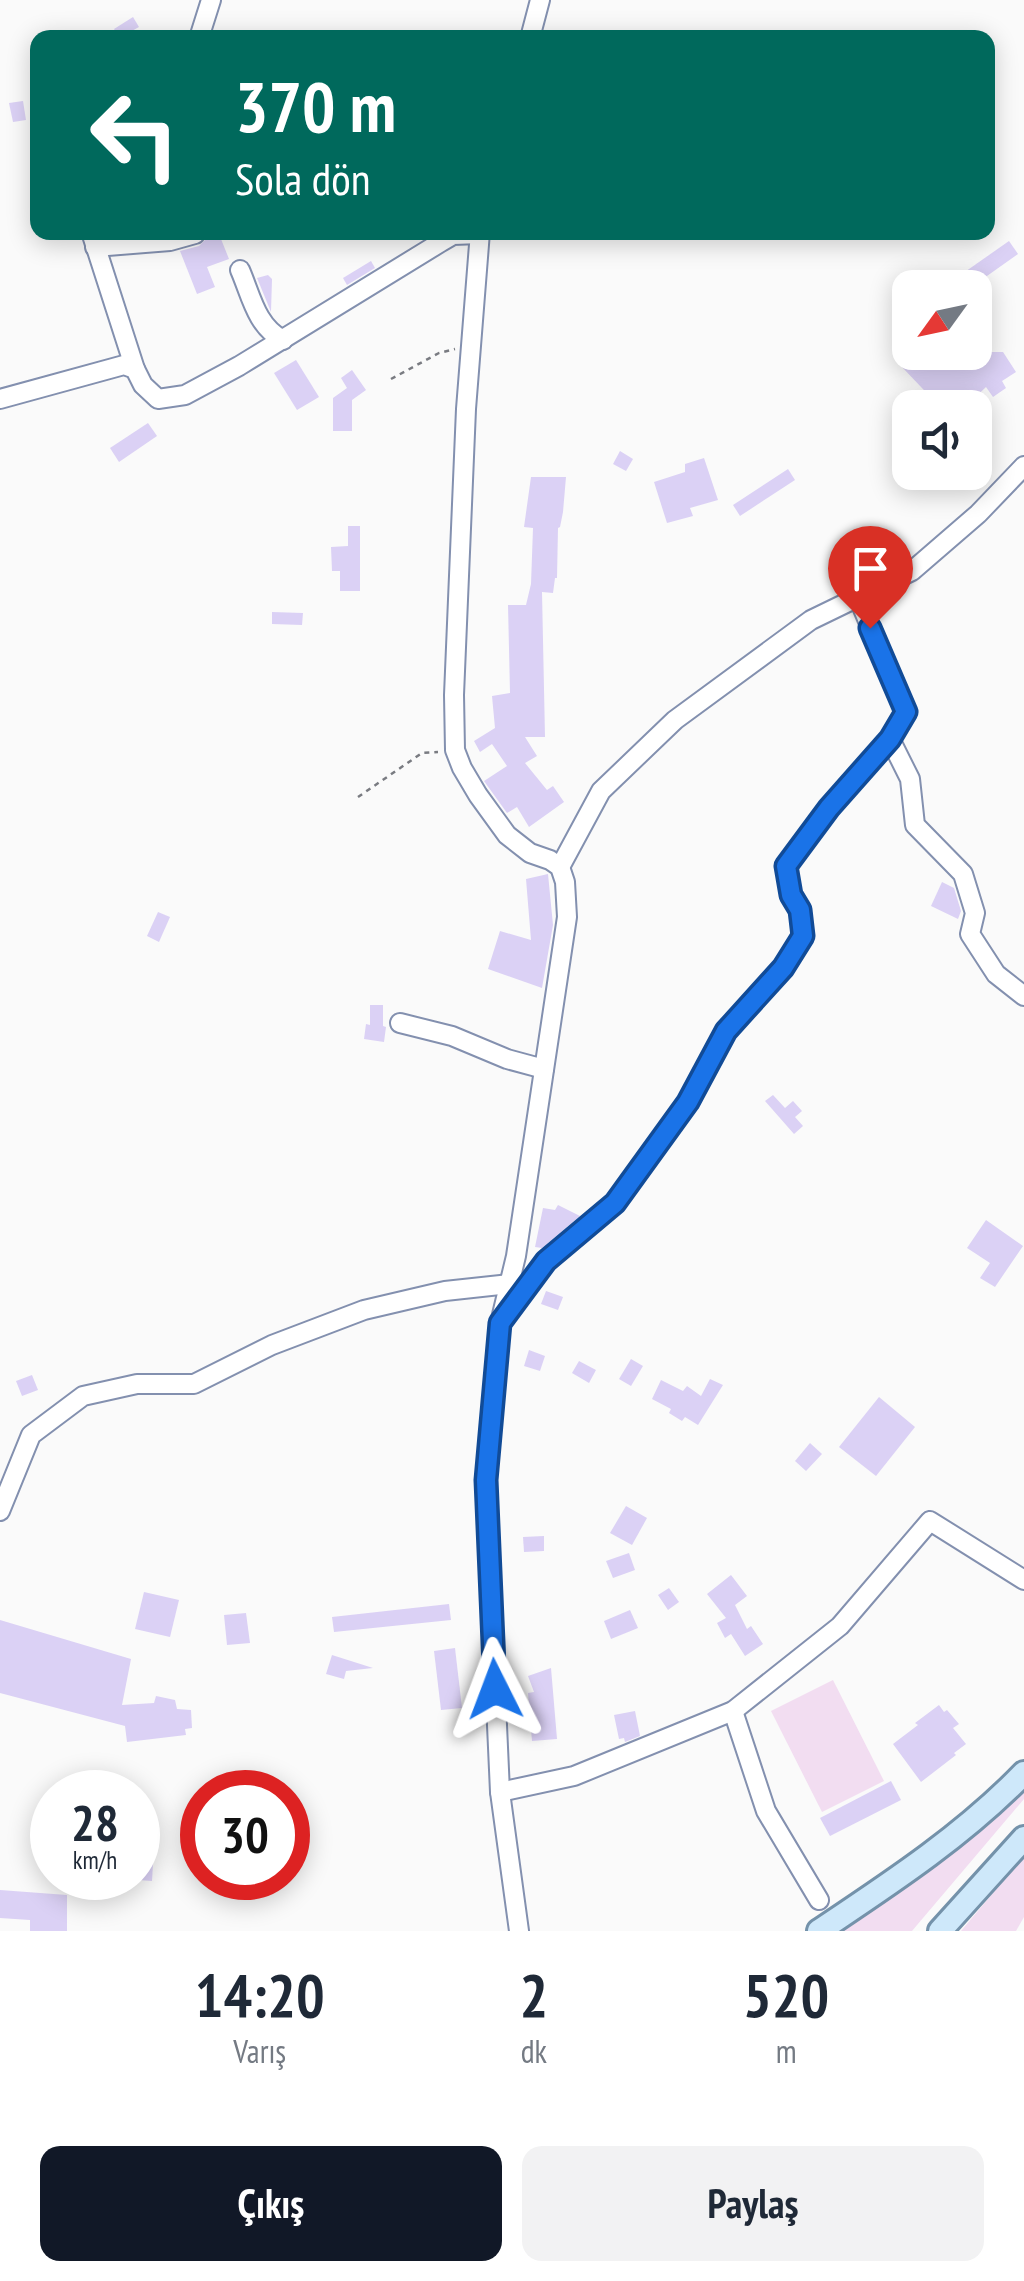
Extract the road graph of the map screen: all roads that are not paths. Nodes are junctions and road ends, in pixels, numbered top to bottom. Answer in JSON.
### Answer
{"nodes":[{"id":1,"x":211,"y":0,"type":"edge"},
{"id":2,"x":540,"y":0,"type":"edge"},
{"id":3,"x":202,"y":30,"type":"edge"},
{"id":4,"x":532,"y":30,"type":"edge"},
{"id":5,"x":93,"y":240,"type":"edge"},
{"id":6,"x":174,"y":240,"type":"edge"},
{"id":7,"x":444,"y":240,"type":"edge"},
{"id":8,"x":479,"y":240,"type":"edge"},
{"id":9,"x":240,"y":270,"type":"dead end"},
{"id":10,"x":283,"y":340,"type":"junction"},
{"id":11,"x":135,"y":368,"type":"junction"},
{"id":12,"x":0,"y":399,"type":"edge"},
{"id":13,"x":1024,"y":466,"type":"edge"},
{"id":14,"x":858,"y":597,"type":"junction"},
{"id":15,"x":890,"y":739,"type":"junction"},
{"id":16,"x":560,"y":868,"type":"junction"},
{"id":17,"x":1024,"y":996,"type":"edge"},
{"id":18,"x":400,"y":1023,"type":"dead end"},
{"id":19,"x":544,"y":1069,"type":"junction"},
{"id":20,"x":510,"y":1284,"type":"junction"},
{"id":21,"x":500,"y":1323,"type":"junction"},
{"id":22,"x":0,"y":1511,"type":"edge"},
{"id":23,"x":1024,"y":1580,"type":"edge"},
{"id":24,"x":734,"y":1711,"type":"junction"},
{"id":25,"x":1024,"y":1773,"type":"edge"},
{"id":26,"x":500,"y":1792,"type":"junction"},
{"id":27,"x":1024,"y":1838,"type":"edge"},
{"id":28,"x":819,"y":1900,"type":"dead end"},
{"id":29,"x":519,"y":1931,"type":"edge"},
{"id":30,"x":819,"y":1931,"type":"edge"},
{"id":31,"x":940,"y":1931,"type":"edge"}],
"edges":[{"from":1,"to":3,"type":"street"},
{"from":2,"to":4,"type":"street"},
{"from":5,"to":6,"type":"street"},
{"from":5,"to":11,"type":"street"},
{"from":7,"to":10,"type":"street"},
{"from":8,"to":16,"type":"street"},
{"from":9,"to":10,"type":"street"},
{"from":10,"to":11,"type":"street"},
{"from":11,"to":12,"type":"street"},
{"from":13,"to":14,"type":"street"},
{"from":14,"to":15,"type":"street"},
{"from":14,"to":16,"type":"street"},
{"from":15,"to":17,"type":"street"},
{"from":15,"to":21,"type":"street"},
{"from":16,"to":19,"type":"street"},
{"from":18,"to":19,"type":"street"},
{"from":19,"to":20,"type":"street"},
{"from":20,"to":21,"type":"street"},
{"from":20,"to":22,"type":"street"},
{"from":21,"to":26,"type":"street"},
{"from":23,"to":24,"type":"street"},
{"from":24,"to":26,"type":"street"},
{"from":24,"to":28,"type":"street"},
{"from":25,"to":30,"type":"main road"},
{"from":26,"to":29,"type":"street"},
{"from":27,"to":31,"type":"main road"}]}
